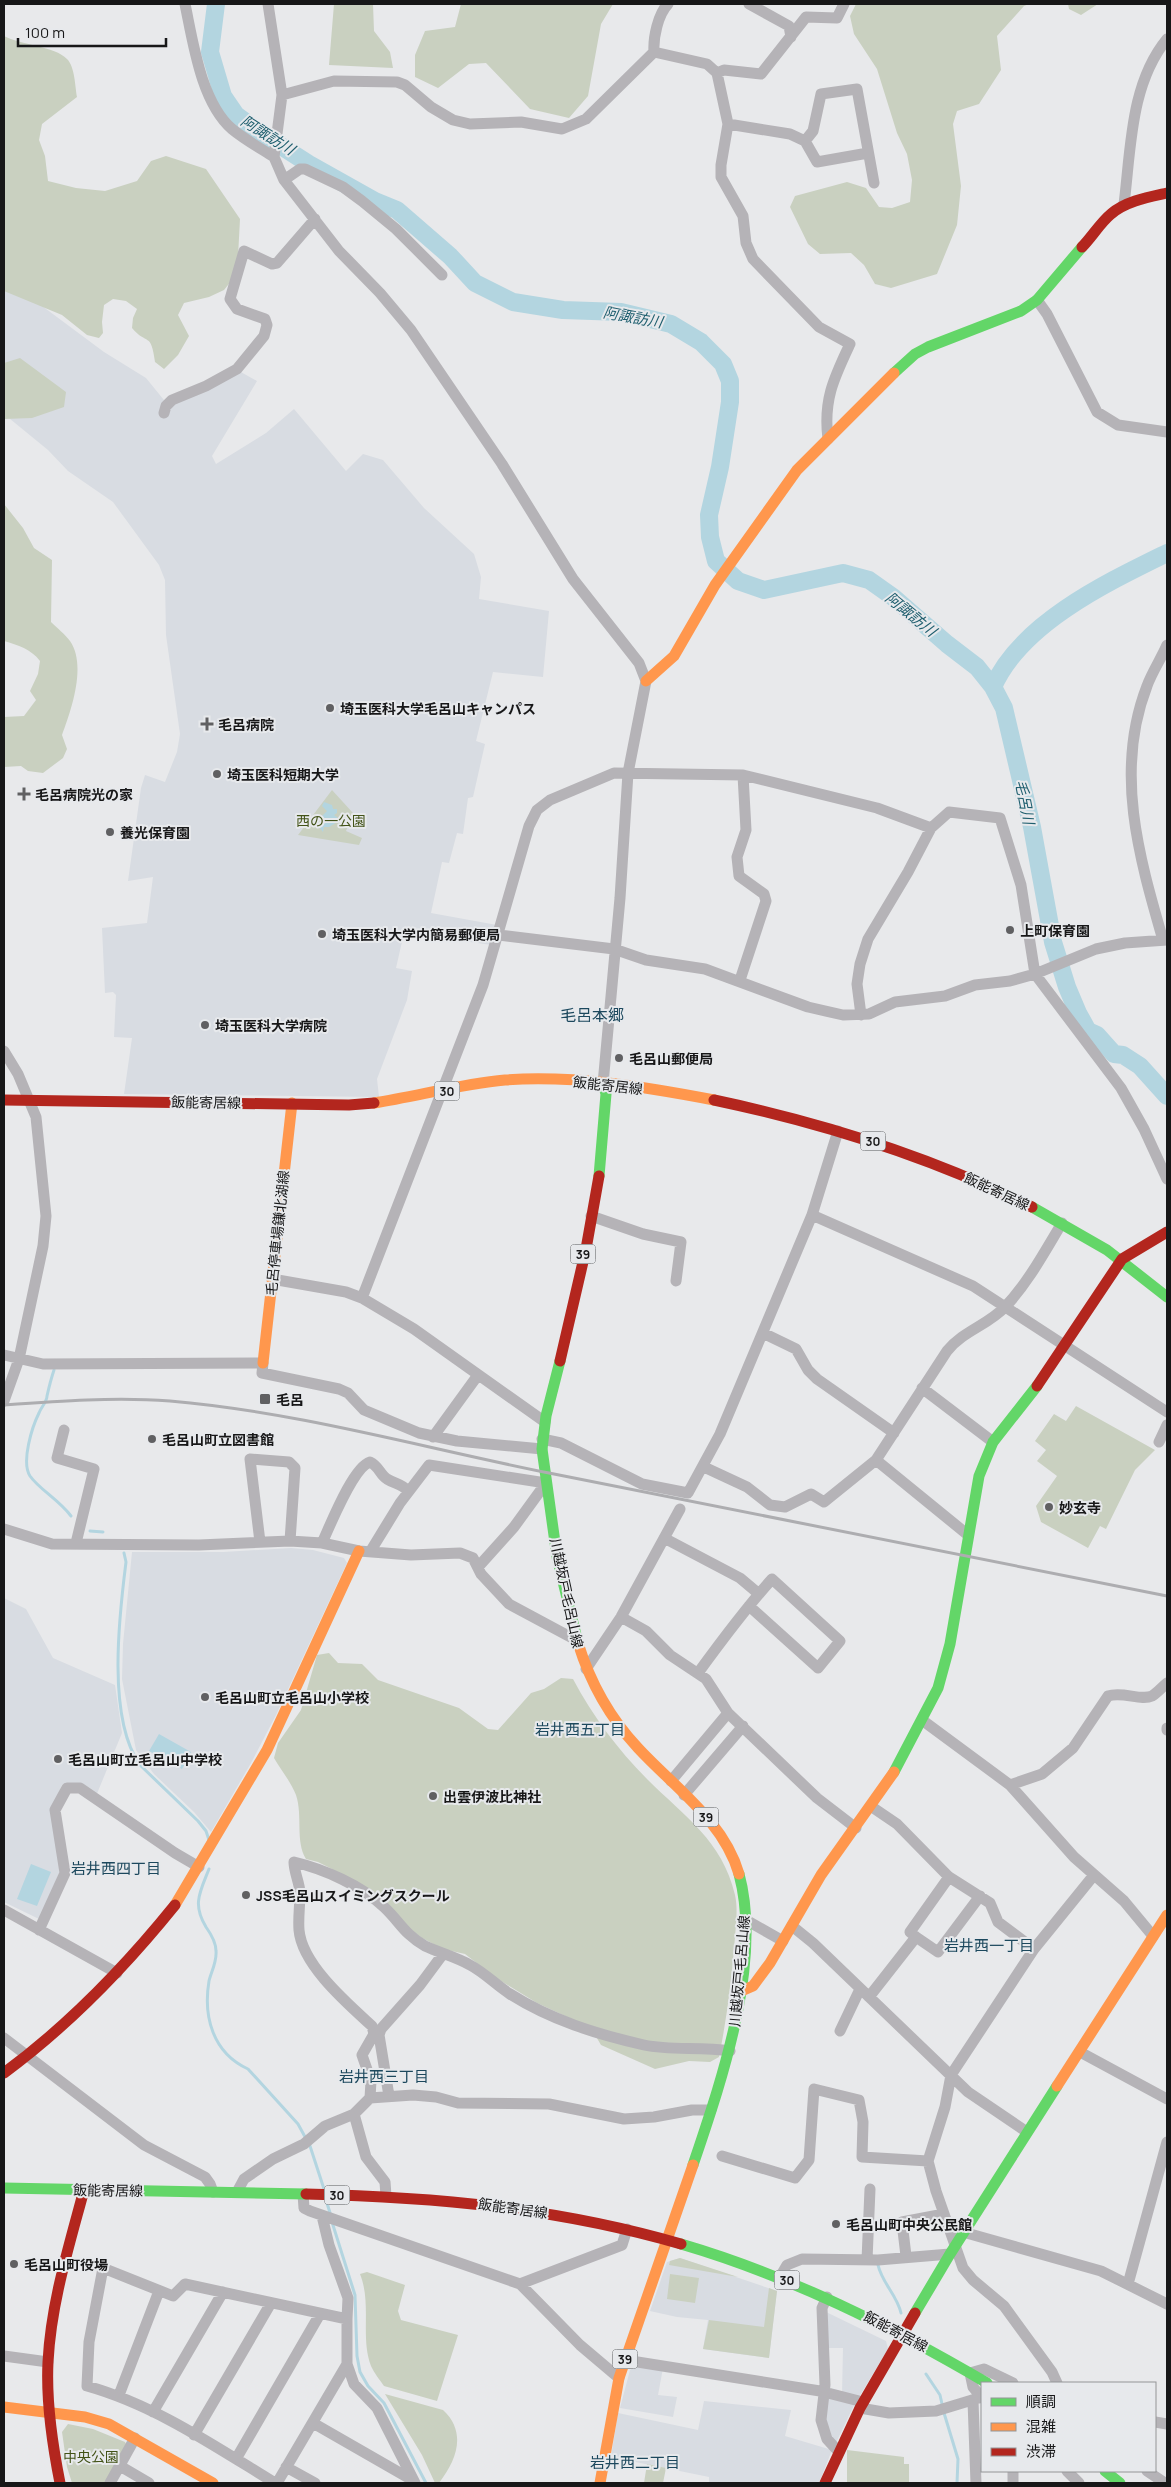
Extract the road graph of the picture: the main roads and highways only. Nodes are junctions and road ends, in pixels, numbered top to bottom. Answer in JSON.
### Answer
{"nodes":[{"id":1,"x":1167,"y":194,"type":"edge"},
{"id":2,"x":646,"y":681,"type":"road end"},
{"id":3,"x":603,"y":1084,"type":"junction"},
{"id":4,"x":4,"y":1100,"type":"edge"},
{"id":5,"x":292,"y":1103,"type":"junction"},
{"id":6,"x":1167,"y":1232,"type":"edge"},
{"id":7,"x":1122,"y":1259,"type":"junction"},
{"id":8,"x":1167,"y":1297,"type":"edge"},
{"id":9,"x":263,"y":1363,"type":"road end"},
{"id":10,"x":365,"y":1551,"type":"road end"},
{"id":11,"x":1167,"y":1915,"type":"edge"},
{"id":12,"x":739,"y":1992,"type":"junction"},
{"id":13,"x":4,"y":2073,"type":"edge"},
{"id":14,"x":4,"y":2188,"type":"edge"},
{"id":15,"x":84,"y":2190,"type":"junction"},
{"id":16,"x":667,"y":2239,"type":"junction"},
{"id":17,"x":903,"y":2334,"type":"junction"},
{"id":18,"x":985,"y":2382,"type":"edge"},
{"id":19,"x":4,"y":2406,"type":"edge"},
{"id":20,"x":48,"y":2413,"type":"junction"},
{"id":21,"x":1106,"y":2472,"type":"edge"},
{"id":22,"x":60,"y":2483,"type":"edge"},
{"id":23,"x":212,"y":2483,"type":"edge"},
{"id":24,"x":600,"y":2483,"type":"edge"},
{"id":25,"x":825,"y":2483,"type":"edge"},
{"id":26,"x":1120,"y":2483,"type":"edge"}],
"edges":[{"from":1,"to":2,"type":"main road"},
{"from":3,"to":5,"type":"main road","name":"飯能寄居線","number":"30"},
{"from":3,"to":7,"type":"main road","name":"飯能寄居線","number":"30"},
{"from":3,"to":12,"type":"main road","name":"川越坂戸毛呂山線","number":"39"},
{"from":4,"to":5,"type":"main road","name":"飯能寄居線","number":"30"},
{"from":5,"to":9,"type":"main road","name":"毛呂停車場鎌北湖線"},
{"from":6,"to":7,"type":"main road"},
{"from":7,"to":8,"type":"main road","name":"飯能寄居線","number":"30"},
{"from":7,"to":12,"type":"main road"},
{"from":10,"to":13,"type":"main road"},
{"from":11,"to":17,"type":"main road"},
{"from":12,"to":16,"type":"main road","name":"川越坂戸毛呂山線","number":"39"},
{"from":14,"to":15,"type":"main road","name":"飯能寄居線","number":"30"},
{"from":15,"to":16,"type":"main road","name":"飯能寄居線","number":"30"},
{"from":15,"to":20,"type":"main road"},
{"from":16,"to":17,"type":"main road","name":"飯能寄居線","number":"30"},
{"from":16,"to":24,"type":"main road","name":"川越坂戸毛呂山線","number":"39"},
{"from":17,"to":18,"type":"main road","name":"飯能寄居線","number":"30"},
{"from":17,"to":25,"type":"main road"},
{"from":19,"to":20,"type":"main road"},
{"from":20,"to":22,"type":"main road"},
{"from":20,"to":23,"type":"main road"},
{"from":21,"to":26,"type":"main road"}]}
